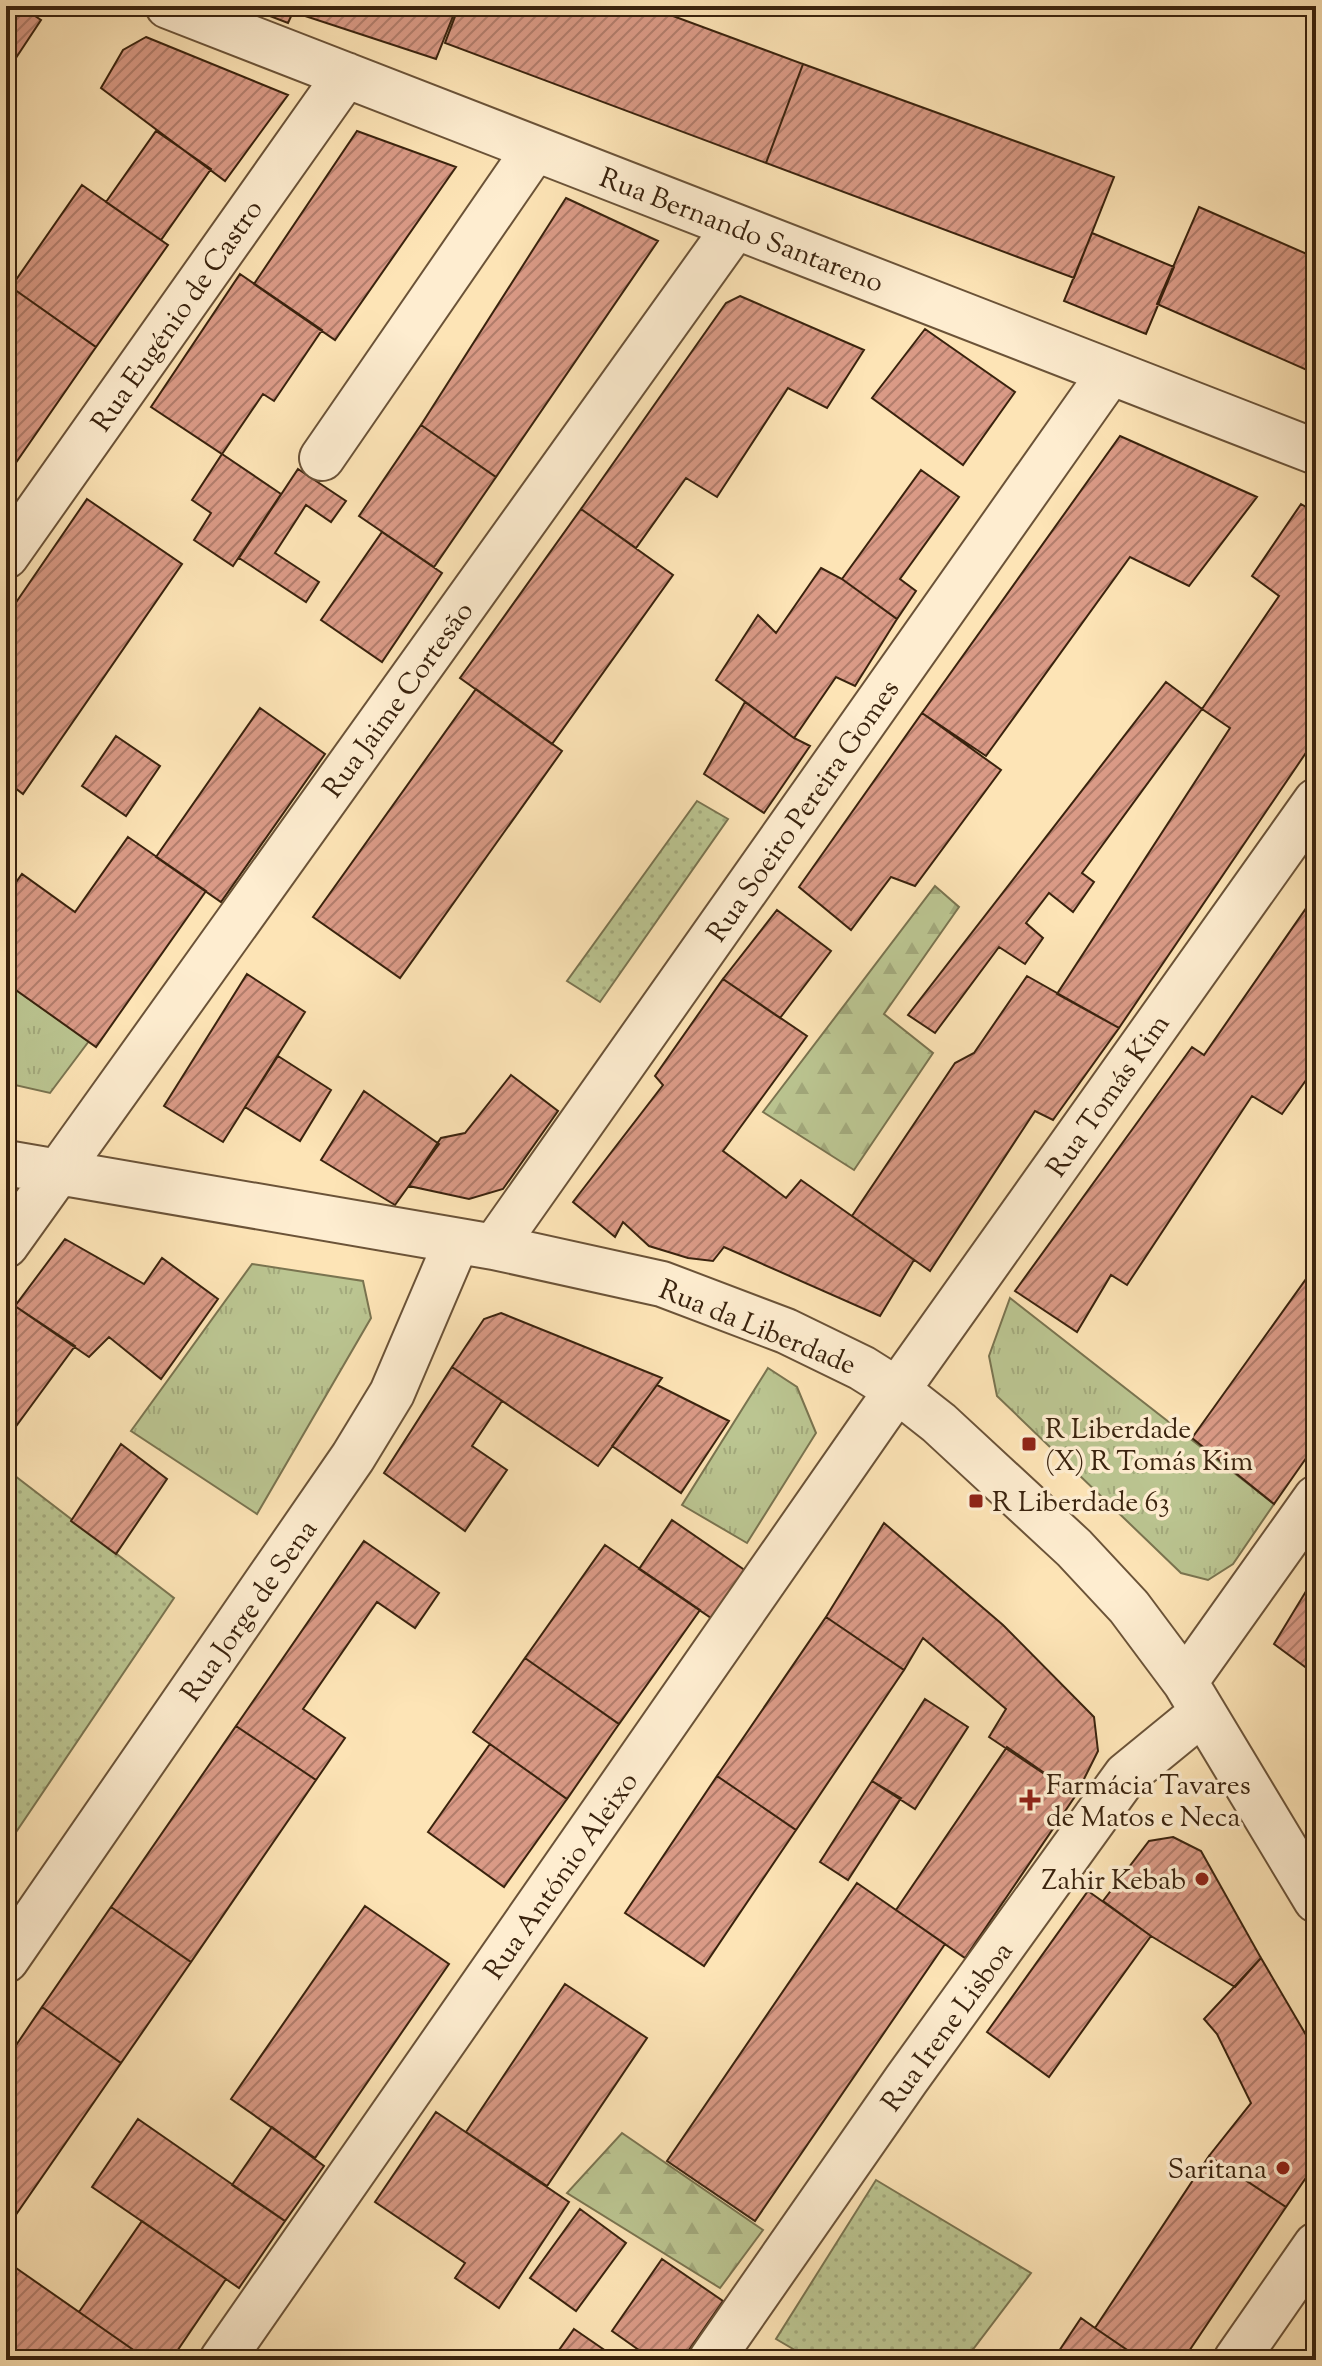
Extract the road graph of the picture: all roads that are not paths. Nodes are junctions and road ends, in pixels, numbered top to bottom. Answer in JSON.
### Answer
{"nodes":[{"id":1,"x":168,"y":6,"type":"edge"},
{"id":2,"x":346,"y":75,"type":"junction"},
{"id":3,"x":535,"y":149,"type":"junction"},
{"id":4,"x":735,"y":227,"type":"junction"},
{"id":5,"x":1110,"y":373,"type":"junction"},
{"id":6,"x":1316,"y":452,"type":"edge"},
{"id":7,"x":322,"y":458,"type":"dead end"},
{"id":8,"x":6,"y":556,"type":"edge"},
{"id":9,"x":1316,"y":801,"type":"edge"},
{"id":10,"x":6,"y":1163,"type":"edge"},
{"id":11,"x":59,"y":1171,"type":"junction"},
{"id":12,"x":476,"y":1244,"type":"junction"},
{"id":13,"x":6,"y":1245,"type":"edge"},
{"id":14,"x":897,"y":1390,"type":"junction"},
{"id":15,"x":1316,"y":1498,"type":"edge"},
{"id":16,"x":1194,"y":1697,"type":"junction"},
{"id":17,"x":1316,"y":1900,"type":"edge"},
{"id":18,"x":6,"y":1960,"type":"edge"},
{"id":19,"x":1316,"y":2245,"type":"edge"},
{"id":20,"x":222,"y":2360,"type":"edge"},
{"id":21,"x":711,"y":2360,"type":"edge"},
{"id":22,"x":1236,"y":2360,"type":"edge"}],
"edges":[{"from":1,"to":2,"type":"street","name":"Rua Bernando Santareno"},
{"from":2,"to":3,"type":"street","name":"Rua Bernando Santareno"},
{"from":2,"to":8,"type":"street","name":"Rua Eugénio de Castro"},
{"from":3,"to":4,"type":"street","name":"Rua Bernando Santareno"},
{"from":3,"to":7,"type":"street"},
{"from":4,"to":5,"type":"street","name":"Rua Bernando Santareno"},
{"from":4,"to":11,"type":"street","name":"Rua Jaime Cortesão"},
{"from":5,"to":6,"type":"street","name":"Rua Bernando Santareno"},
{"from":5,"to":12,"type":"street","name":"Rua Soeiro Pereira Gomes"},
{"from":9,"to":14,"type":"street","name":"Rua Tomás Kim"},
{"from":10,"to":11,"type":"street","name":"Rua da Liberdade"},
{"from":11,"to":12,"type":"street","name":"Rua da Liberdade"},
{"from":11,"to":13,"type":"street","name":"Rua Jaime Cortesão"},
{"from":12,"to":14,"type":"street","name":"Rua da Liberdade"},
{"from":12,"to":18,"type":"street","name":"Rua Jorge de Sena"},
{"from":14,"to":16,"type":"street","name":"Rua da Liberdade"},
{"from":14,"to":20,"type":"street","name":"Rua António Aleixo"},
{"from":15,"to":16,"type":"street","name":"Rua Irene Lisboa"},
{"from":16,"to":17,"type":"street","name":"Rua da Liberdade"},
{"from":16,"to":21,"type":"street","name":"Rua Irene Lisboa"},
{"from":19,"to":22,"type":"street"}]}
